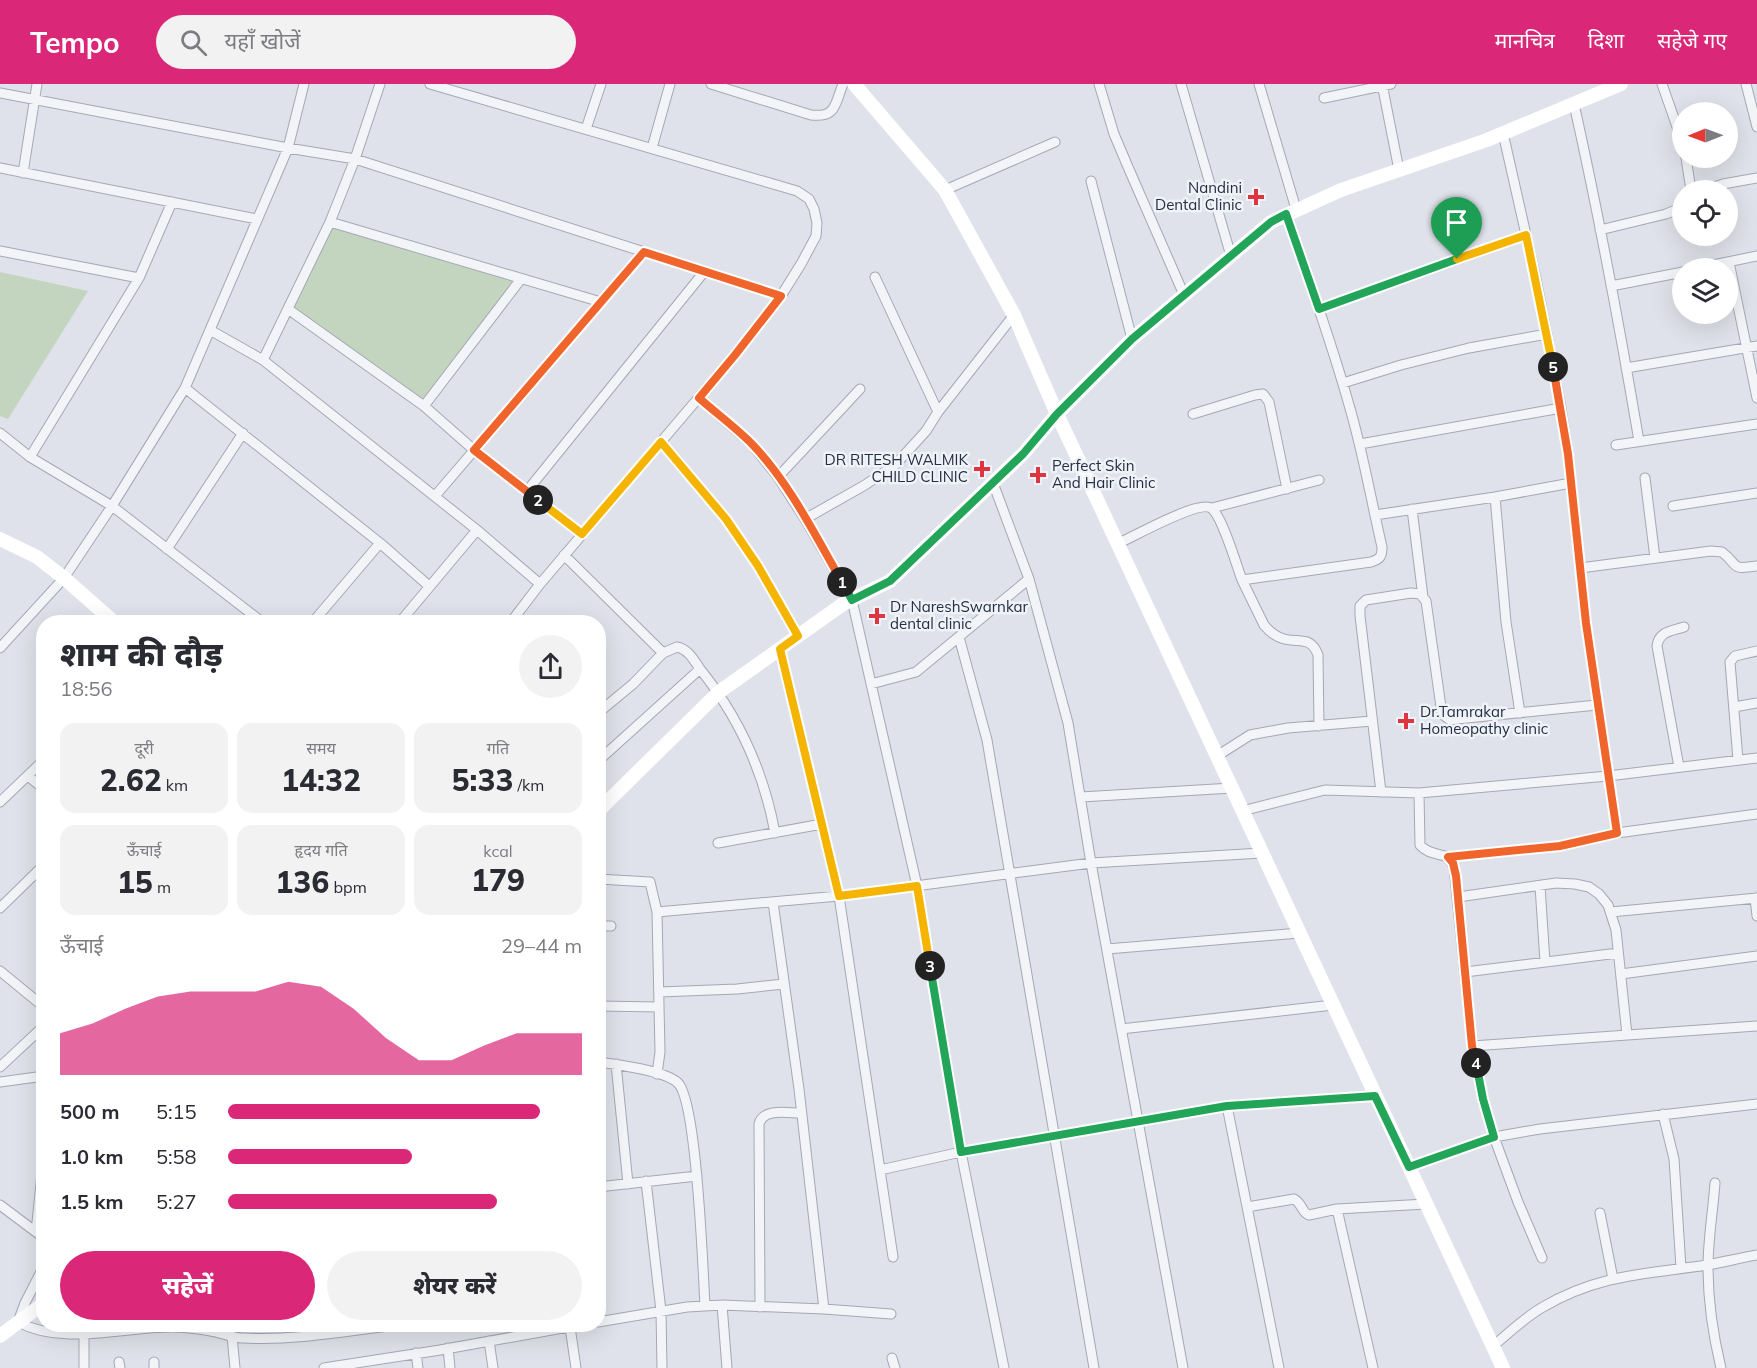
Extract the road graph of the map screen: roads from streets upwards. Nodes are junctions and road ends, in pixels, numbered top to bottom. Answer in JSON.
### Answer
{"nodes":[{"id":1,"x":37,"y":84,"type":"edge"},
{"id":2,"x":304,"y":84,"type":"edge"},
{"id":3,"x":380,"y":84,"type":"edge"},
{"id":4,"x":430,"y":84,"type":"edge"},
{"id":5,"x":601,"y":84,"type":"edge"},
{"id":6,"x":670,"y":84,"type":"edge"},
{"id":7,"x":711,"y":84,"type":"edge"},
{"id":8,"x":832,"y":84,"type":"edge"},
{"id":9,"x":854,"y":84,"type":"edge"},
{"id":10,"x":1099,"y":84,"type":"edge"},
{"id":11,"x":1181,"y":84,"type":"edge"},
{"id":12,"x":1259,"y":84,"type":"edge"},
{"id":13,"x":1621,"y":84,"type":"edge"},
{"id":14,"x":1662,"y":84,"type":"edge"},
{"id":15,"x":1746,"y":84,"type":"edge"},
{"id":16,"x":1385,"y":85,"type":"edge"},
{"id":17,"x":842,"y":88,"type":"edge"},
{"id":18,"x":1351,"y":88,"type":"edge"},
{"id":19,"x":0,"y":93,"type":"edge"},
{"id":20,"x":1324,"y":98,"type":"dead end"},
{"id":21,"x":35,"y":99,"type":"junction"},
{"id":22,"x":1574,"y":104,"type":"junction"},
{"id":23,"x":1672,"y":113,"type":"edge"},
{"id":24,"x":1757,"y":127,"type":"edge"},
{"id":25,"x":586,"y":129,"type":"junction"},
{"id":26,"x":1503,"y":133,"type":"junction"},
{"id":27,"x":1055,"y":142,"type":"dead end"},
{"id":28,"x":288,"y":148,"type":"junction"},
{"id":29,"x":652,"y":148,"type":"junction"},
{"id":30,"x":355,"y":159,"type":"junction"},
{"id":31,"x":0,"y":168,"type":"edge"},
{"id":32,"x":1399,"y":170,"type":"junction"},
{"id":33,"x":23,"y":173,"type":"junction"},
{"id":34,"x":1757,"y":178,"type":"edge"},
{"id":35,"x":1091,"y":181,"type":"dead end"},
{"id":36,"x":1738,"y":181,"type":"edge"},
{"id":37,"x":945,"y":190,"type":"junction"},
{"id":38,"x":172,"y":202,"type":"junction"},
{"id":39,"x":1291,"y":212,"type":"junction"},
{"id":40,"x":1672,"y":212,"type":"edge"},
{"id":41,"x":257,"y":219,"type":"junction"},
{"id":42,"x":330,"y":222,"type":"junction"},
{"id":43,"x":1600,"y":230,"type":"junction"},
{"id":44,"x":1526,"y":235,"type":"junction"},
{"id":45,"x":0,"y":250,"type":"edge"},
{"id":46,"x":644,"y":252,"type":"junction"},
{"id":47,"x":1231,"y":256,"type":"junction"},
{"id":48,"x":1757,"y":256,"type":"edge"},
{"id":49,"x":1738,"y":260,"type":"edge"},
{"id":50,"x":704,"y":272,"type":"junction"},
{"id":51,"x":1672,"y":274,"type":"edge"},
{"id":52,"x":875,"y":277,"type":"dead end"},
{"id":53,"x":139,"y":278,"type":"junction"},
{"id":54,"x":522,"y":279,"type":"junction"},
{"id":55,"x":1611,"y":286,"type":"junction"},
{"id":56,"x":1184,"y":295,"type":"junction"},
{"id":57,"x":1738,"y":295,"type":"edge"},
{"id":58,"x":781,"y":296,"type":"junction"},
{"id":59,"x":601,"y":302,"type":"junction"},
{"id":60,"x":288,"y":309,"type":"junction"},
{"id":61,"x":1319,"y":309,"type":"junction"},
{"id":62,"x":1014,"y":315,"type":"junction"},
{"id":63,"x":210,"y":330,"type":"junction"},
{"id":64,"x":1547,"y":334,"type":"junction"},
{"id":65,"x":1132,"y":339,"type":"junction"},
{"id":66,"x":1752,"y":347,"type":"edge"},
{"id":67,"x":263,"y":360,"type":"junction"},
{"id":68,"x":1626,"y":368,"type":"junction"},
{"id":69,"x":1342,"y":383,"type":"junction"},
{"id":70,"x":185,"y":387,"type":"junction"},
{"id":71,"x":860,"y":389,"type":"dead end"},
{"id":72,"x":699,"y":398,"type":"junction"},
{"id":73,"x":1757,"y":398,"type":"edge"},
{"id":74,"x":424,"y":406,"type":"junction"},
{"id":75,"x":1561,"y":408,"type":"junction"},
{"id":76,"x":938,"y":411,"type":"junction"},
{"id":77,"x":1057,"y":414,"type":"junction"},
{"id":78,"x":1193,"y":414,"type":"dead end"},
{"id":79,"x":1757,"y":424,"type":"edge"},
{"id":80,"x":243,"y":433,"type":"junction"},
{"id":81,"x":0,"y":434,"type":"edge"},
{"id":82,"x":1639,"y":441,"type":"junction"},
{"id":83,"x":661,"y":442,"type":"junction"},
{"id":84,"x":1360,"y":444,"type":"junction"},
{"id":85,"x":1616,"y":445,"type":"dead end"},
{"id":86,"x":474,"y":450,"type":"junction"},
{"id":87,"x":30,"y":457,"type":"junction"},
{"id":88,"x":778,"y":477,"type":"junction"},
{"id":89,"x":1645,"y":478,"type":"dead end"},
{"id":90,"x":1319,"y":480,"type":"dead end"},
{"id":91,"x":993,"y":483,"type":"junction"},
{"id":92,"x":1571,"y":483,"type":"junction"},
{"id":93,"x":1287,"y":489,"type":"junction"},
{"id":94,"x":526,"y":491,"type":"junction"},
{"id":95,"x":1757,"y":493,"type":"edge"},
{"id":96,"x":435,"y":496,"type":"junction"},
{"id":97,"x":1495,"y":498,"type":"junction"},
{"id":98,"x":112,"y":506,"type":"junction"},
{"id":99,"x":1673,"y":506,"type":"dead end"},
{"id":100,"x":1212,"y":508,"type":"junction"},
{"id":101,"x":1412,"y":509,"type":"junction"},
{"id":102,"x":1375,"y":515,"type":"junction"},
{"id":103,"x":805,"y":519,"type":"junction"},
{"id":104,"x":477,"y":530,"type":"junction"},
{"id":105,"x":582,"y":534,"type":"junction"},
{"id":106,"x":0,"y":539,"type":"edge"},
{"id":107,"x":380,"y":543,"type":"junction"},
{"id":108,"x":1117,"y":544,"type":"junction"},
{"id":109,"x":167,"y":549,"type":"junction"},
{"id":110,"x":564,"y":555,"type":"junction"},
{"id":111,"x":1655,"y":558,"type":"junction"},
{"id":112,"x":1757,"y":566,"type":"edge"},
{"id":113,"x":1580,"y":568,"type":"junction"},
{"id":114,"x":63,"y":578,"type":"junction"},
{"id":115,"x":1029,"y":579,"type":"junction"},
{"id":116,"x":1242,"y":580,"type":"junction"},
{"id":117,"x":540,"y":584,"type":"junction"},
{"id":118,"x":429,"y":586,"type":"junction"},
{"id":119,"x":1423,"y":597,"type":"junction"},
{"id":120,"x":852,"y":600,"type":"junction"},
{"id":121,"x":106,"y":615,"type":"edge"},
{"id":122,"x":253,"y":615,"type":"edge"},
{"id":123,"x":320,"y":615,"type":"edge"},
{"id":124,"x":406,"y":615,"type":"edge"},
{"id":125,"x":516,"y":615,"type":"edge"},
{"id":126,"x":1684,"y":627,"type":"dead end"},
{"id":127,"x":798,"y":636,"type":"junction"},
{"id":128,"x":959,"y":637,"type":"junction"},
{"id":129,"x":0,"y":648,"type":"edge"},
{"id":130,"x":780,"y":649,"type":"junction"},
{"id":131,"x":1757,"y":651,"type":"edge"},
{"id":132,"x":663,"y":653,"type":"junction"},
{"id":133,"x":700,"y":669,"type":"junction"},
{"id":134,"x":871,"y":684,"type":"junction"},
{"id":135,"x":719,"y":692,"type":"junction"},
{"id":136,"x":1757,"y":704,"type":"edge"},
{"id":137,"x":1597,"y":705,"type":"junction"},
{"id":138,"x":606,"y":706,"type":"edge"},
{"id":139,"x":1734,"y":707,"type":"junction"},
{"id":140,"x":1520,"y":713,"type":"junction"},
{"id":141,"x":1372,"y":721,"type":"junction"},
{"id":142,"x":1319,"y":726,"type":"junction"},
{"id":143,"x":606,"y":754,"type":"edge"},
{"id":144,"x":1217,"y":756,"type":"junction"},
{"id":145,"x":1757,"y":758,"type":"edge"},
{"id":146,"x":1738,"y":760,"type":"junction"},
{"id":147,"x":1679,"y":767,"type":"junction"},
{"id":148,"x":36,"y":768,"type":"edge"},
{"id":149,"x":28,"y":776,"type":"junction"},
{"id":150,"x":1608,"y":776,"type":"junction"},
{"id":151,"x":36,"y":782,"type":"edge"},
{"id":152,"x":1232,"y":788,"type":"junction"},
{"id":153,"x":1381,"y":792,"type":"junction"},
{"id":154,"x":1419,"y":793,"type":"junction"},
{"id":155,"x":1081,"y":797,"type":"junction"},
{"id":156,"x":0,"y":802,"type":"edge"},
{"id":157,"x":606,"y":803,"type":"edge"},
{"id":158,"x":1242,"y":811,"type":"junction"},
{"id":159,"x":1757,"y":814,"type":"edge"},
{"id":160,"x":822,"y":824,"type":"junction"},
{"id":161,"x":775,"y":832,"type":"junction"},
{"id":162,"x":1617,"y":833,"type":"junction"},
{"id":163,"x":718,"y":843,"type":"dead end"},
{"id":164,"x":1262,"y":852,"type":"junction"},
{"id":165,"x":1448,"y":857,"type":"junction"},
{"id":166,"x":1091,"y":863,"type":"junction"},
{"id":167,"x":36,"y":873,"type":"edge"},
{"id":168,"x":1009,"y":873,"type":"junction"},
{"id":169,"x":606,"y":879,"type":"edge"},
{"id":170,"x":917,"y":886,"type":"junction"},
{"id":171,"x":1540,"y":886,"type":"junction"},
{"id":172,"x":839,"y":896,"type":"junction"},
{"id":173,"x":1458,"y":897,"type":"junction"},
{"id":174,"x":1756,"y":898,"type":"edge"},
{"id":175,"x":773,"y":902,"type":"junction"},
{"id":176,"x":0,"y":908,"type":"edge"},
{"id":177,"x":657,"y":912,"type":"junction"},
{"id":178,"x":1611,"y":912,"type":"junction"},
{"id":179,"x":1757,"y":916,"type":"edge"},
{"id":180,"x":606,"y":926,"type":"edge"},
{"id":181,"x":611,"y":926,"type":"dead end"},
{"id":182,"x":1299,"y":933,"type":"junction"},
{"id":183,"x":1107,"y":949,"type":"junction"},
{"id":184,"x":1618,"y":953,"type":"junction"},
{"id":185,"x":1757,"y":957,"type":"edge"},
{"id":186,"x":1545,"y":962,"type":"junction"},
{"id":187,"x":0,"y":971,"type":"edge"},
{"id":188,"x":1465,"y":972,"type":"junction"},
{"id":189,"x":1620,"y":974,"type":"junction"},
{"id":190,"x":784,"y":984,"type":"junction"},
{"id":191,"x":659,"y":992,"type":"junction"},
{"id":192,"x":36,"y":1001,"type":"edge"},
{"id":193,"x":1333,"y":1005,"type":"junction"},
{"id":194,"x":606,"y":1006,"type":"edge"},
{"id":195,"x":659,"y":1007,"type":"junction"},
{"id":196,"x":1757,"y":1026,"type":"edge"},
{"id":197,"x":1121,"y":1029,"type":"junction"},
{"id":198,"x":36,"y":1033,"type":"edge"},
{"id":199,"x":1627,"y":1035,"type":"junction"},
{"id":200,"x":1472,"y":1046,"type":"junction"},
{"id":201,"x":606,"y":1063,"type":"edge"},
{"id":202,"x":616,"y":1064,"type":"junction"},
{"id":203,"x":0,"y":1067,"type":"edge"},
{"id":204,"x":657,"y":1074,"type":"junction"},
{"id":205,"x":36,"y":1078,"type":"edge"},
{"id":206,"x":0,"y":1082,"type":"edge"},
{"id":207,"x":1375,"y":1096,"type":"junction"},
{"id":208,"x":1757,"y":1104,"type":"edge"},
{"id":209,"x":1227,"y":1106,"type":"junction"},
{"id":210,"x":800,"y":1110,"type":"junction"},
{"id":211,"x":1663,"y":1114,"type":"junction"},
{"id":212,"x":1138,"y":1122,"type":"junction"},
{"id":213,"x":1054,"y":1136,"type":"junction"},
{"id":214,"x":1494,"y":1137,"type":"junction"},
{"id":215,"x":961,"y":1152,"type":"junction"},
{"id":216,"x":1409,"y":1167,"type":"junction"},
{"id":217,"x":880,"y":1170,"type":"junction"},
{"id":218,"x":696,"y":1176,"type":"junction"},
{"id":219,"x":646,"y":1181,"type":"junction"},
{"id":220,"x":1715,"y":1183,"type":"dead end"},
{"id":221,"x":628,"y":1184,"type":"junction"},
{"id":222,"x":606,"y":1186,"type":"edge"},
{"id":223,"x":1426,"y":1204,"type":"junction"},
{"id":224,"x":0,"y":1205,"type":"edge"},
{"id":225,"x":1247,"y":1207,"type":"junction"},
{"id":226,"x":1337,"y":1209,"type":"junction"},
{"id":227,"x":1600,"y":1213,"type":"dead end"},
{"id":228,"x":36,"y":1232,"type":"edge"},
{"id":229,"x":1757,"y":1255,"type":"edge"},
{"id":230,"x":893,"y":1257,"type":"dead end"},
{"id":231,"x":1542,"y":1258,"type":"dead end"},
{"id":232,"x":1708,"y":1265,"type":"junction"},
{"id":233,"x":1681,"y":1268,"type":"junction"},
{"id":234,"x":1613,"y":1279,"type":"junction"},
{"id":235,"x":36,"y":1282,"type":"edge"},
{"id":236,"x":722,"y":1305,"type":"junction"},
{"id":237,"x":705,"y":1306,"type":"junction"},
{"id":238,"x":760,"y":1307,"type":"junction"},
{"id":239,"x":36,"y":1309,"type":"edge"},
{"id":240,"x":824,"y":1309,"type":"junction"},
{"id":241,"x":661,"y":1311,"type":"junction"},
{"id":242,"x":891,"y":1314,"type":"dead end"},
{"id":243,"x":606,"y":1321,"type":"edge"},
{"id":244,"x":18,"y":1322,"type":"junction"},
{"id":245,"x":36,"y":1330,"type":"edge"},
{"id":246,"x":45,"y":1332,"type":"edge"},
{"id":247,"x":99,"y":1332,"type":"edge"},
{"id":248,"x":211,"y":1332,"type":"edge"},
{"id":249,"x":336,"y":1332,"type":"edge"},
{"id":250,"x":529,"y":1332,"type":"edge"},
{"id":251,"x":571,"y":1332,"type":"edge"},
{"id":252,"x":84,"y":1333,"type":"junction"},
{"id":253,"x":0,"y":1336,"type":"edge"},
{"id":254,"x":232,"y":1336,"type":"junction"},
{"id":255,"x":489,"y":1341,"type":"junction"},
{"id":256,"x":1492,"y":1346,"type":"junction"},
{"id":257,"x":448,"y":1348,"type":"junction"},
{"id":258,"x":416,"y":1353,"type":"junction"},
{"id":259,"x":892,"y":1358,"type":"dead end"},
{"id":260,"x":352,"y":1366,"type":"edge"},
{"id":261,"x":84,"y":1368,"type":"edge"},
{"id":262,"x":235,"y":1368,"type":"edge"},
{"id":263,"x":324,"y":1368,"type":"edge"},
{"id":264,"x":418,"y":1368,"type":"edge"},
{"id":265,"x":450,"y":1368,"type":"edge"},
{"id":266,"x":493,"y":1368,"type":"edge"},
{"id":267,"x":576,"y":1368,"type":"edge"},
{"id":268,"x":662,"y":1368,"type":"edge"},
{"id":269,"x":728,"y":1368,"type":"edge"},
{"id":270,"x":895,"y":1368,"type":"edge"},
{"id":271,"x":1004,"y":1368,"type":"edge"},
{"id":272,"x":1094,"y":1368,"type":"edge"},
{"id":273,"x":1183,"y":1368,"type":"edge"},
{"id":274,"x":1279,"y":1368,"type":"edge"},
{"id":275,"x":1373,"y":1368,"type":"edge"},
{"id":276,"x":1503,"y":1368,"type":"edge"},
{"id":277,"x":1721,"y":1368,"type":"edge"}],
"edges":[{"from":1,"to":21,"type":"street"},
{"from":2,"to":28,"type":"street"},
{"from":3,"to":30,"type":"street"},
{"from":4,"to":25,"type":"street"},
{"from":5,"to":25,"type":"street"},
{"from":6,"to":29,"type":"street"},
{"from":7,"to":17,"type":"street"},
{"from":8,"to":17,"type":"street"},
{"from":9,"to":37,"type":"street"},
{"from":10,"to":56,"type":"street"},
{"from":11,"to":47,"type":"street"},
{"from":12,"to":39,"type":"street"},
{"from":13,"to":22,"type":"street"},
{"from":14,"to":23,"type":"street"},
{"from":15,"to":24,"type":"street"},
{"from":16,"to":18,"type":"street"},
{"from":16,"to":32,"type":"street"},
{"from":18,"to":20,"type":"street"},
{"from":19,"to":21,"type":"street"},
{"from":21,"to":28,"type":"street"},
{"from":21,"to":33,"type":"street"},
{"from":22,"to":26,"type":"street"},
{"from":22,"to":43,"type":"street"},
{"from":25,"to":29,"type":"street"},
{"from":26,"to":32,"type":"street"},
{"from":26,"to":44,"type":"street"},
{"from":27,"to":37,"type":"street"},
{"from":28,"to":30,"type":"street"},
{"from":28,"to":41,"type":"street"},
{"from":29,"to":58,"type":"street"},
{"from":30,"to":42,"type":"street"},
{"from":30,"to":46,"type":"street"},
{"from":31,"to":33,"type":"street"},
{"from":32,"to":39,"type":"street"},
{"from":33,"to":38,"type":"street"},
{"from":34,"to":36,"type":"street"},
{"from":35,"to":65,"type":"street"},
{"from":37,"to":62,"type":"street"},
{"from":38,"to":41,"type":"street"},
{"from":38,"to":53,"type":"street"},
{"from":39,"to":47,"type":"street"},
{"from":39,"to":61,"type":"street"},
{"from":40,"to":43,"type":"street"},
{"from":41,"to":63,"type":"street"},
{"from":42,"to":54,"type":"street"},
{"from":42,"to":60,"type":"street"},
{"from":43,"to":55,"type":"street"},
{"from":44,"to":61,"type":"street"},
{"from":44,"to":64,"type":"street"},
{"from":45,"to":53,"type":"street"},
{"from":46,"to":50,"type":"street"},
{"from":46,"to":59,"type":"street"},
{"from":47,"to":56,"type":"street"},
{"from":48,"to":49,"type":"street"},
{"from":50,"to":58,"type":"street"},
{"from":50,"to":94,"type":"street"},
{"from":51,"to":55,"type":"street"},
{"from":52,"to":76,"type":"street"},
{"from":53,"to":87,"type":"street"},
{"from":54,"to":59,"type":"street"},
{"from":54,"to":74,"type":"street"},
{"from":55,"to":68,"type":"street"},
{"from":56,"to":65,"type":"street"},
{"from":57,"to":66,"type":"street"},
{"from":58,"to":72,"type":"street"},
{"from":59,"to":86,"type":"street"},
{"from":60,"to":67,"type":"street"},
{"from":60,"to":74,"type":"street"},
{"from":61,"to":69,"type":"street"},
{"from":62,"to":76,"type":"street"},
{"from":62,"to":77,"type":"street"},
{"from":63,"to":67,"type":"street"},
{"from":63,"to":70,"type":"street"},
{"from":64,"to":69,"type":"street"},
{"from":64,"to":75,"type":"street"},
{"from":65,"to":77,"type":"street"},
{"from":66,"to":68,"type":"street"},
{"from":66,"to":73,"type":"street"},
{"from":67,"to":96,"type":"street"},
{"from":68,"to":82,"type":"street"},
{"from":69,"to":84,"type":"street"},
{"from":70,"to":80,"type":"street"},
{"from":70,"to":98,"type":"street"},
{"from":71,"to":88,"type":"street"},
{"from":72,"to":83,"type":"street"},
{"from":72,"to":88,"type":"street"},
{"from":74,"to":86,"type":"street"},
{"from":75,"to":84,"type":"street"},
{"from":75,"to":92,"type":"street"},
{"from":76,"to":103,"type":"street"},
{"from":77,"to":91,"type":"street"},
{"from":77,"to":108,"type":"street"},
{"from":78,"to":93,"type":"street"},
{"from":79,"to":82,"type":"street"},
{"from":80,"to":107,"type":"street"},
{"from":80,"to":109,"type":"street"},
{"from":81,"to":87,"type":"street"},
{"from":82,"to":85,"type":"street"},
{"from":83,"to":105,"type":"street"},
{"from":83,"to":127,"type":"street"},
{"from":84,"to":102,"type":"street"},
{"from":86,"to":94,"type":"street"},
{"from":86,"to":96,"type":"street"},
{"from":87,"to":98,"type":"street"},
{"from":88,"to":103,"type":"street"},
{"from":89,"to":111,"type":"street"},
{"from":90,"to":93,"type":"street"},
{"from":91,"to":115,"type":"street"},
{"from":91,"to":120,"type":"street"},
{"from":92,"to":97,"type":"street"},
{"from":92,"to":113,"type":"street"},
{"from":93,"to":100,"type":"street"},
{"from":94,"to":105,"type":"street"},
{"from":95,"to":99,"type":"street"},
{"from":96,"to":104,"type":"street"},
{"from":97,"to":101,"type":"street"},
{"from":97,"to":140,"type":"street"},
{"from":98,"to":109,"type":"street"},
{"from":98,"to":114,"type":"street"},
{"from":100,"to":108,"type":"street"},
{"from":100,"to":116,"type":"street"},
{"from":101,"to":102,"type":"street"},
{"from":101,"to":119,"type":"street"},
{"from":102,"to":116,"type":"street"},
{"from":103,"to":120,"type":"street"},
{"from":104,"to":117,"type":"street"},
{"from":104,"to":118,"type":"street"},
{"from":105,"to":110,"type":"street"},
{"from":106,"to":114,"type":"street"},
{"from":107,"to":118,"type":"street"},
{"from":107,"to":123,"type":"street"},
{"from":108,"to":144,"type":"street"},
{"from":109,"to":122,"type":"street"},
{"from":110,"to":117,"type":"street"},
{"from":110,"to":132,"type":"street"},
{"from":111,"to":112,"type":"street"},
{"from":111,"to":113,"type":"street"},
{"from":113,"to":137,"type":"street"},
{"from":114,"to":121,"type":"street"},
{"from":114,"to":129,"type":"street"},
{"from":115,"to":128,"type":"street"},
{"from":115,"to":155,"type":"street"},
{"from":116,"to":142,"type":"street"},
{"from":117,"to":125,"type":"street"},
{"from":118,"to":124,"type":"street"},
{"from":119,"to":140,"type":"street"},
{"from":119,"to":141,"type":"street"},
{"from":120,"to":127,"type":"street"},
{"from":120,"to":134,"type":"street"},
{"from":126,"to":147,"type":"street"},
{"from":127,"to":130,"type":"street"},
{"from":128,"to":134,"type":"street"},
{"from":128,"to":168,"type":"street"},
{"from":130,"to":135,"type":"street"},
{"from":130,"to":160,"type":"street"},
{"from":131,"to":139,"type":"street"},
{"from":132,"to":133,"type":"street"},
{"from":132,"to":138,"type":"street"},
{"from":133,"to":135,"type":"street"},
{"from":133,"to":143,"type":"street"},
{"from":134,"to":170,"type":"street"},
{"from":135,"to":157,"type":"street"},
{"from":135,"to":161,"type":"street"},
{"from":136,"to":139,"type":"street"},
{"from":137,"to":140,"type":"street"},
{"from":137,"to":150,"type":"street"},
{"from":139,"to":146,"type":"street"},
{"from":141,"to":142,"type":"street"},
{"from":141,"to":153,"type":"street"},
{"from":142,"to":144,"type":"street"},
{"from":144,"to":152,"type":"street"},
{"from":145,"to":146,"type":"street"},
{"from":146,"to":147,"type":"street"},
{"from":147,"to":150,"type":"street"},
{"from":148,"to":149,"type":"street"},
{"from":149,"to":151,"type":"street"},
{"from":149,"to":156,"type":"street"},
{"from":150,"to":154,"type":"street"},
{"from":150,"to":162,"type":"street"},
{"from":152,"to":155,"type":"street"},
{"from":152,"to":158,"type":"street"},
{"from":153,"to":154,"type":"street"},
{"from":153,"to":158,"type":"street"},
{"from":154,"to":165,"type":"street"},
{"from":155,"to":166,"type":"street"},
{"from":158,"to":164,"type":"street"},
{"from":159,"to":162,"type":"street"},
{"from":160,"to":161,"type":"street"},
{"from":160,"to":172,"type":"street"},
{"from":161,"to":163,"type":"street"},
{"from":162,"to":165,"type":"street"},
{"from":164,"to":166,"type":"street"},
{"from":164,"to":182,"type":"street"},
{"from":165,"to":173,"type":"street"},
{"from":166,"to":168,"type":"street"},
{"from":166,"to":183,"type":"street"},
{"from":167,"to":176,"type":"street"},
{"from":168,"to":170,"type":"street"},
{"from":168,"to":213,"type":"street"},
{"from":169,"to":177,"type":"street"},
{"from":170,"to":172,"type":"street"},
{"from":170,"to":215,"type":"street"},
{"from":171,"to":173,"type":"street"},
{"from":171,"to":178,"type":"street"},
{"from":171,"to":186,"type":"street"},
{"from":172,"to":175,"type":"street"},
{"from":172,"to":217,"type":"street"},
{"from":173,"to":188,"type":"street"},
{"from":174,"to":178,"type":"street"},
{"from":174,"to":179,"type":"street"},
{"from":175,"to":177,"type":"street"},
{"from":175,"to":190,"type":"street"},
{"from":177,"to":191,"type":"street"},
{"from":178,"to":184,"type":"street"},
{"from":180,"to":181,"type":"street"},
{"from":182,"to":183,"type":"street"},
{"from":182,"to":193,"type":"street"},
{"from":183,"to":197,"type":"street"},
{"from":184,"to":186,"type":"street"},
{"from":184,"to":189,"type":"street"},
{"from":185,"to":189,"type":"street"},
{"from":186,"to":188,"type":"street"},
{"from":187,"to":192,"type":"street"},
{"from":188,"to":200,"type":"street"},
{"from":189,"to":199,"type":"street"},
{"from":190,"to":191,"type":"street"},
{"from":190,"to":210,"type":"street"},
{"from":191,"to":195,"type":"street"},
{"from":193,"to":197,"type":"street"},
{"from":193,"to":207,"type":"street"},
{"from":194,"to":195,"type":"street"},
{"from":195,"to":204,"type":"street"},
{"from":196,"to":199,"type":"street"},
{"from":197,"to":212,"type":"street"},
{"from":198,"to":203,"type":"street"},
{"from":199,"to":200,"type":"street"},
{"from":200,"to":214,"type":"street"},
{"from":201,"to":202,"type":"street"},
{"from":202,"to":204,"type":"street"},
{"from":202,"to":221,"type":"street"},
{"from":204,"to":218,"type":"street"},
{"from":205,"to":206,"type":"street"},
{"from":207,"to":209,"type":"street"},
{"from":207,"to":216,"type":"street"},
{"from":208,"to":211,"type":"street"},
{"from":209,"to":212,"type":"street"},
{"from":209,"to":225,"type":"street"},
{"from":210,"to":238,"type":"street"},
{"from":210,"to":240,"type":"street"},
{"from":211,"to":214,"type":"street"},
{"from":211,"to":233,"type":"street"},
{"from":212,"to":213,"type":"street"},
{"from":212,"to":273,"type":"street"},
{"from":213,"to":215,"type":"street"},
{"from":213,"to":272,"type":"street"},
{"from":214,"to":216,"type":"street"},
{"from":214,"to":231,"type":"street"},
{"from":215,"to":217,"type":"street"},
{"from":215,"to":271,"type":"street"},
{"from":216,"to":223,"type":"street"},
{"from":217,"to":230,"type":"street"},
{"from":218,"to":219,"type":"street"},
{"from":218,"to":237,"type":"street"},
{"from":219,"to":221,"type":"street"},
{"from":219,"to":241,"type":"street"},
{"from":220,"to":232,"type":"street"},
{"from":221,"to":222,"type":"street"},
{"from":223,"to":226,"type":"street"},
{"from":223,"to":256,"type":"street"},
{"from":224,"to":228,"type":"street"},
{"from":225,"to":226,"type":"street"},
{"from":225,"to":274,"type":"street"},
{"from":226,"to":275,"type":"street"},
{"from":227,"to":234,"type":"street"},
{"from":229,"to":232,"type":"street"},
{"from":232,"to":233,"type":"street"},
{"from":232,"to":277,"type":"street"},
{"from":233,"to":234,"type":"street"},
{"from":234,"to":256,"type":"street"},
{"from":235,"to":244,"type":"street"},
{"from":236,"to":237,"type":"street"},
{"from":236,"to":238,"type":"street"},
{"from":236,"to":269,"type":"street"},
{"from":237,"to":241,"type":"street"},
{"from":238,"to":240,"type":"street"},
{"from":239,"to":244,"type":"street"},
{"from":240,"to":242,"type":"street"},
{"from":241,"to":243,"type":"street"},
{"from":241,"to":268,"type":"street"},
{"from":244,"to":245,"type":"street"},
{"from":244,"to":253,"type":"street"},
{"from":246,"to":252,"type":"street"},
{"from":247,"to":252,"type":"street"},
{"from":248,"to":254,"type":"street"},
{"from":249,"to":254,"type":"street"},
{"from":250,"to":255,"type":"street"},
{"from":251,"to":267,"type":"street"},
{"from":252,"to":261,"type":"street"},
{"from":254,"to":262,"type":"street"},
{"from":255,"to":257,"type":"street"},
{"from":255,"to":266,"type":"street"},
{"from":256,"to":276,"type":"street"},
{"from":257,"to":258,"type":"street"},
{"from":257,"to":265,"type":"street"},
{"from":258,"to":260,"type":"street"},
{"from":258,"to":264,"type":"street"},
{"from":259,"to":270,"type":"street"},
{"from":260,"to":263,"type":"street"}]}
